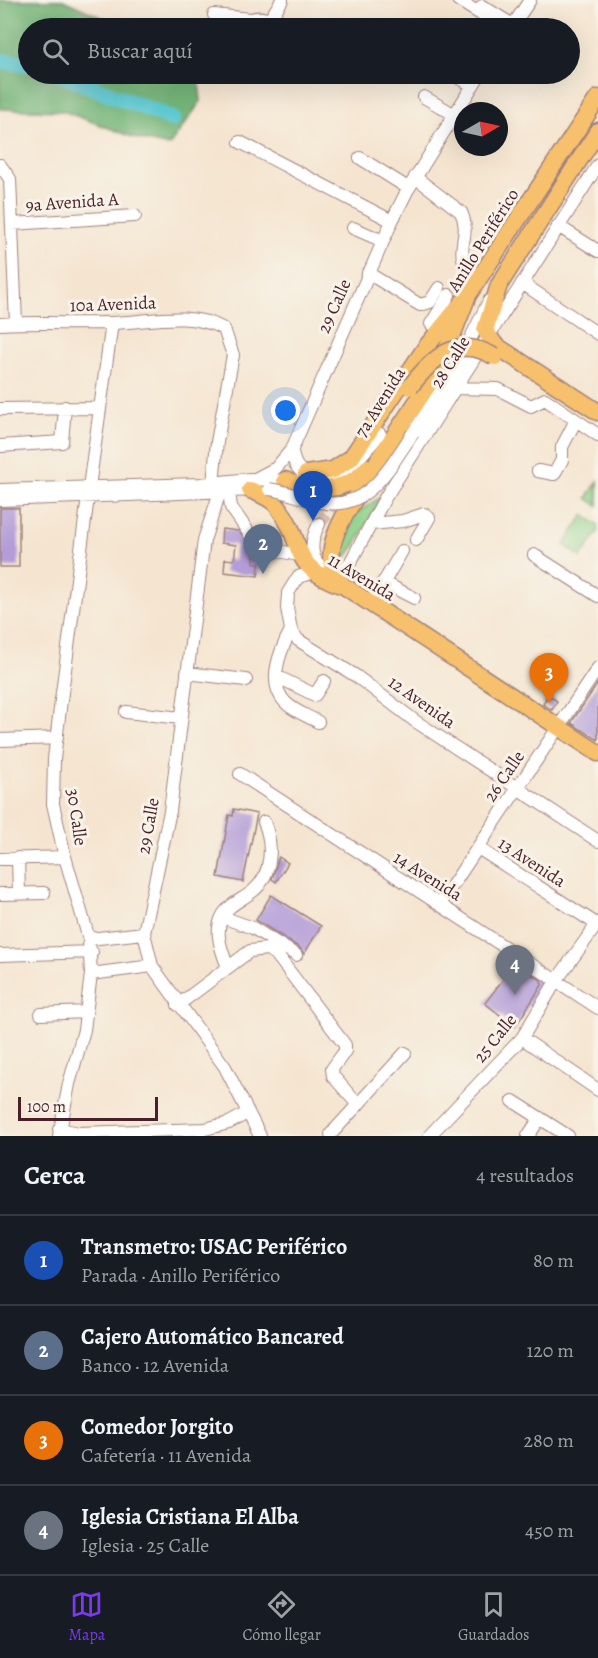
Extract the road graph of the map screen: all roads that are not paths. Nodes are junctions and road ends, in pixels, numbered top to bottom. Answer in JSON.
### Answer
{"nodes":[{"id":1,"x":282,"y":0,"type":"edge"},
{"id":2,"x":458,"y":0,"type":"edge"},
{"id":3,"x":470,"y":0,"type":"edge"},
{"id":4,"x":530,"y":0,"type":"edge"},
{"id":5,"x":214,"y":15,"type":"dead end"},
{"id":6,"x":225,"y":18,"type":"edge"},
{"id":7,"x":275,"y":18,"type":"edge"},
{"id":8,"x":492,"y":18,"type":"edge"},
{"id":9,"x":496,"y":18,"type":"edge"},
{"id":10,"x":516,"y":18,"type":"edge"},
{"id":11,"x":472,"y":85,"type":"edge"},
{"id":12,"x":424,"y":97,"type":"dead end"},
{"id":13,"x":598,"y":98,"type":"edge"},
{"id":14,"x":462,"y":102,"type":"edge"},
{"id":15,"x":454,"y":114,"type":"edge"},
{"id":16,"x":454,"y":117,"type":"edge"},
{"id":17,"x":598,"y":131,"type":"edge"},
{"id":18,"x":240,"y":142,"type":"dead end"},
{"id":19,"x":360,"y":158,"type":"dead end"},
{"id":20,"x":0,"y":165,"type":"edge"},
{"id":21,"x":598,"y":165,"type":"edge"},
{"id":22,"x":412,"y":183,"type":"junction"},
{"id":23,"x":135,"y":216,"type":"dead end"},
{"id":24,"x":392,"y":221,"type":"junction"},
{"id":25,"x":12,"y":224,"type":"junction"},
{"id":26,"x":558,"y":226,"type":"junction"},
{"id":27,"x":353,"y":228,"type":"dead end"},
{"id":28,"x":383,"y":240,"type":"junction"},
{"id":29,"x":598,"y":251,"type":"edge"},
{"id":30,"x":368,"y":273,"type":"junction"},
{"id":31,"x":479,"y":278,"type":"junction"},
{"id":32,"x":522,"y":283,"type":"junction"},
{"id":33,"x":499,"y":285,"type":"junction"},
{"id":34,"x":468,"y":295,"type":"junction"},
{"id":35,"x":446,"y":311,"type":"junction"},
{"id":36,"x":16,"y":323,"type":"junction"},
{"id":37,"x":112,"y":323,"type":"junction"},
{"id":38,"x":0,"y":324,"type":"edge"},
{"id":39,"x":431,"y":324,"type":"dead end"},
{"id":40,"x":224,"y":329,"type":"joint"},
{"id":41,"x":598,"y":334,"type":"edge"},
{"id":42,"x":487,"y":336,"type":"junction"},
{"id":43,"x":455,"y":388,"type":"junction"},
{"id":44,"x":65,"y":407,"type":"junction"},
{"id":45,"x":98,"y":408,"type":"junction"},
{"id":46,"x":0,"y":409,"type":"edge"},
{"id":47,"x":598,"y":414,"type":"edge"},
{"id":48,"x":576,"y":420,"type":"junction"},
{"id":49,"x":380,"y":434,"type":"junction"},
{"id":50,"x":598,"y":435,"type":"edge"},
{"id":51,"x":0,"y":446,"type":"edge"},
{"id":52,"x":292,"y":449,"type":"junction"},
{"id":53,"x":378,"y":460,"type":"junction"},
{"id":54,"x":538,"y":471,"type":"dead end"},
{"id":55,"x":306,"y":474,"type":"junction"},
{"id":56,"x":285,"y":480,"type":"junction"},
{"id":57,"x":251,"y":485,"type":"junction"},
{"id":58,"x":221,"y":489,"type":"junction"},
{"id":59,"x":0,"y":490,"type":"edge"},
{"id":60,"x":89,"y":492,"type":"junction"},
{"id":61,"x":0,"y":500,"type":"edge"},
{"id":62,"x":319,"y":524,"type":"tunnel mouth"},
{"id":63,"x":371,"y":524,"type":"junction"},
{"id":64,"x":249,"y":533,"type":"dead end"},
{"id":65,"x":416,"y":540,"type":"dead end"},
{"id":66,"x":262,"y":544,"type":"dead end"},
{"id":67,"x":402,"y":551,"type":"dead end"},
{"id":68,"x":299,"y":555,"type":"junction"},
{"id":69,"x":534,"y":555,"type":"dead end"},
{"id":70,"x":323,"y":572,"type":"junction"},
{"id":71,"x":383,"y":582,"type":"junction"},
{"id":72,"x":598,"y":596,"type":"edge"},
{"id":73,"x":414,"y":598,"type":"dead end"},
{"id":74,"x":371,"y":604,"type":"junction"},
{"id":75,"x":291,"y":630,"type":"junction"},
{"id":76,"x":597,"y":671,"type":"edge"},
{"id":77,"x":187,"y":672,"type":"junction"},
{"id":78,"x":276,"y":676,"type":"junction"},
{"id":79,"x":246,"y":680,"type":"dead end"},
{"id":80,"x":324,"y":681,"type":"dead end"},
{"id":81,"x":126,"y":712,"type":"dead end"},
{"id":82,"x":182,"y":718,"type":"junction"},
{"id":83,"x":318,"y":722,"type":"dead end"},
{"id":84,"x":558,"y":727,"type":"junction"},
{"id":85,"x":57,"y":738,"type":"junction"},
{"id":86,"x":0,"y":740,"type":"edge"},
{"id":87,"x":598,"y":753,"type":"edge"},
{"id":88,"x":240,"y":774,"type":"dead end"},
{"id":89,"x":518,"y":788,"type":"junction"},
{"id":90,"x":264,"y":822,"type":"dead end"},
{"id":91,"x":598,"y":840,"type":"edge"},
{"id":92,"x":478,"y":848,"type":"junction"},
{"id":93,"x":64,"y":857,"type":"junction"},
{"id":94,"x":18,"y":858,"type":"junction"},
{"id":95,"x":0,"y":859,"type":"edge"},
{"id":96,"x":19,"y":893,"type":"junction"},
{"id":97,"x":44,"y":893,"type":"dead end"},
{"id":98,"x":0,"y":894,"type":"edge"},
{"id":99,"x":440,"y":904,"type":"junction"},
{"id":100,"x":222,"y":917,"type":"junction"},
{"id":101,"x":598,"y":924,"type":"edge"},
{"id":102,"x":144,"y":933,"type":"junction"},
{"id":103,"x":89,"y":939,"type":"junction"},
{"id":104,"x":92,"y":952,"type":"junction"},
{"id":105,"x":0,"y":955,"type":"edge"},
{"id":106,"x":296,"y":955,"type":"dead end"},
{"id":107,"x":152,"y":966,"type":"junction"},
{"id":108,"x":228,"y":967,"type":"junction"},
{"id":109,"x":91,"y":974,"type":"junction"},
{"id":110,"x":556,"y":981,"type":"junction"},
{"id":111,"x":178,"y":1005,"type":"junction"},
{"id":112,"x":598,"y":1008,"type":"edge"},
{"id":113,"x":86,"y":1012,"type":"junction"},
{"id":114,"x":41,"y":1014,"type":"dead end"},
{"id":115,"x":522,"y":1038,"type":"junction"},
{"id":116,"x":405,"y":1053,"type":"dead end"},
{"id":117,"x":598,"y":1090,"type":"edge"},
{"id":118,"x":513,"y":1101,"type":"dead end"},
{"id":119,"x":358,"y":1105,"type":"junction"},
{"id":120,"x":247,"y":1113,"type":"junction"},
{"id":121,"x":540,"y":1118,"type":"junction"},
{"id":122,"x":59,"y":1132,"type":"edge"},
{"id":123,"x":331,"y":1134,"type":"dead end"},
{"id":124,"x":260,"y":1136,"type":"edge"},
{"id":125,"x":429,"y":1136,"type":"edge"},
{"id":126,"x":528,"y":1136,"type":"edge"},
{"id":127,"x":568,"y":1136,"type":"edge"}],
"edges":[{"from":1,"to":7,"type":"street"},
{"from":2,"to":8,"type":"street"},
{"from":3,"to":9,"type":"street"},
{"from":4,"to":10,"type":"street"},
{"from":5,"to":6,"type":"street"},
{"from":11,"to":14,"type":"street","name":"29 Calle"},
{"from":12,"to":15,"type":"street"},
{"from":13,"to":31,"type":"main road","name":"Anillo Periférico"},
{"from":16,"to":22,"type":"street","name":"29 Calle"},
{"from":17,"to":33,"type":"main road","name":"Anillo Periférico"},
{"from":18,"to":24,"type":"street"},
{"from":19,"to":22,"type":"street"},
{"from":20,"to":25,"type":"street"},
{"from":21,"to":26,"type":"street","name":"28 Calle"},
{"from":22,"to":24,"type":"street","name":"29 Calle"},
{"from":22,"to":31,"type":"street"},
{"from":23,"to":25,"type":"street","name":"9a Avenida A"},
{"from":24,"to":28,"type":"street","name":"29 Calle"},
{"from":25,"to":36,"type":"street"},
{"from":26,"to":29,"type":"street"},
{"from":26,"to":32,"type":"street","name":"28 Calle"},
{"from":27,"to":28,"type":"street"},
{"from":28,"to":30,"type":"street","name":"29 Calle"},
{"from":30,"to":35,"type":"street"},
{"from":30,"to":52,"type":"street","name":"29 Calle"},
{"from":31,"to":34,"type":"main road","name":"Anillo Periférico"},
{"from":32,"to":41,"type":"street"},
{"from":32,"to":42,"type":"street","name":"28 Calle"},
{"from":33,"to":42,"type":"main road"},
{"from":33,"to":57,"type":"street","name":"Anillo Periférico","bridge":true},
{"from":34,"to":35,"type":"main road"},
{"from":34,"to":53,"type":"main road","name":"Anillo Periférico"},
{"from":35,"to":39,"type":"street"},
{"from":35,"to":55,"type":"main road"},
{"from":36,"to":37,"type":"street","name":"10a Avenida"},
{"from":36,"to":38,"type":"street","name":"10a Avenida"},
{"from":37,"to":40,"type":"street","name":"10a Avenida"},
{"from":37,"to":45,"type":"street","name":"30 Calle"},
{"from":40,"to":58,"type":"street","name":"29 Calle"},
{"from":42,"to":43,"type":"street","name":"28 Calle"},
{"from":42,"to":47,"type":"main road","name":"7a Avenida"},
{"from":43,"to":48,"type":"street"},
{"from":43,"to":63,"type":"street","name":"28 Calle"},
{"from":44,"to":45,"type":"street"},
{"from":44,"to":46,"type":"street"},
{"from":44,"to":51,"type":"street"},
{"from":45,"to":60,"type":"street","name":"30 Calle"},
{"from":47,"to":49,"type":"main road","name":"7a Avenida","bridge":true},
{"from":48,"to":50,"type":"street"},
{"from":48,"to":54,"type":"street"},
{"from":49,"to":55,"type":"street"},
{"from":49,"to":56,"type":"street","name":"7a Avenida"},
{"from":52,"to":55,"type":"street"},
{"from":52,"to":57,"type":"street"},
{"from":53,"to":56,"type":"main road"},
{"from":53,"to":70,"type":"main road","name":"Anillo Periférico"},
{"from":56,"to":57,"type":"street"},
{"from":57,"to":58,"type":"street"},
{"from":57,"to":58,"type":"street"},
{"from":57,"to":68,"type":"main road","name":"11 Avenida"},
{"from":58,"to":60,"type":"street"},
{"from":58,"to":64,"type":"street"},
{"from":58,"to":77,"type":"street","name":"29 Calle"},
{"from":59,"to":60,"type":"street"},
{"from":60,"to":61,"type":"street"},
{"from":60,"to":85,"type":"street","name":"30 Calle"},
{"from":62,"to":70,"type":"street"},
{"from":63,"to":65,"type":"street"},
{"from":63,"to":70,"type":"street","name":"28 Calle"},
{"from":66,"to":68,"type":"street"},
{"from":67,"to":71,"type":"street"},
{"from":68,"to":70,"type":"main road","name":"11 Avenida"},
{"from":69,"to":72,"type":"street"},
{"from":70,"to":74,"type":"main road","name":"11 Avenida"},
{"from":70,"to":75,"type":"street"},
{"from":71,"to":73,"type":"street"},
{"from":71,"to":74,"type":"street"},
{"from":74,"to":84,"type":"main road","name":"11 Avenida"},
{"from":75,"to":78,"type":"street"},
{"from":75,"to":89,"type":"street","name":"12 Avenida"},
{"from":76,"to":84,"type":"street","name":"26 Calle"},
{"from":77,"to":79,"type":"street"},
{"from":77,"to":82,"type":"street","name":"29 Calle"},
{"from":78,"to":80,"type":"street"},
{"from":78,"to":83,"type":"street"},
{"from":81,"to":82,"type":"street"},
{"from":82,"to":102,"type":"street","name":"29 Calle"},
{"from":84,"to":87,"type":"main road","name":"11 Avenida"},
{"from":84,"to":89,"type":"street","name":"26 Calle"},
{"from":85,"to":86,"type":"street"},
{"from":85,"to":93,"type":"street","name":"30 Calle"},
{"from":88,"to":99,"type":"street","name":"14 Avenida"},
{"from":89,"to":91,"type":"street","name":"12 Avenida"},
{"from":89,"to":92,"type":"street","name":"26 Calle"},
{"from":90,"to":100,"type":"street"},
{"from":92,"to":99,"type":"street","name":"26 Calle"},
{"from":92,"to":101,"type":"street","name":"13 Avenida"},
{"from":93,"to":94,"type":"street"},
{"from":93,"to":103,"type":"street","name":"30 Calle"},
{"from":94,"to":95,"type":"street"},
{"from":94,"to":96,"type":"street"},
{"from":96,"to":97,"type":"street"},
{"from":96,"to":98,"type":"street"},
{"from":99,"to":110,"type":"street","name":"14 Avenida"},
{"from":100,"to":106,"type":"street"},
{"from":100,"to":108,"type":"street"},
{"from":101,"to":110,"type":"street","name":"25 Calle"},
{"from":102,"to":103,"type":"street"},
{"from":102,"to":107,"type":"street","name":"29 Calle"},
{"from":103,"to":104,"type":"street","name":"30 Calle"},
{"from":104,"to":105,"type":"street"},
{"from":104,"to":109,"type":"street","name":"30 Calle"},
{"from":107,"to":109,"type":"street"},
{"from":107,"to":111,"type":"street","name":"29 Calle"},
{"from":108,"to":111,"type":"street"},
{"from":108,"to":119,"type":"street"},
{"from":109,"to":113,"type":"street","name":"30 Calle"},
{"from":110,"to":112,"type":"street","name":"14 Avenida"},
{"from":110,"to":115,"type":"street","name":"25 Calle"},
{"from":111,"to":120,"type":"street","name":"29 Calle"},
{"from":113,"to":114,"type":"street"},
{"from":113,"to":122,"type":"street","name":"30 Calle"},
{"from":115,"to":117,"type":"street"},
{"from":115,"to":125,"type":"street","name":"25 Calle"},
{"from":116,"to":119,"type":"street"},
{"from":118,"to":121,"type":"street"},
{"from":119,"to":123,"type":"street"},
{"from":120,"to":122,"type":"street"},
{"from":120,"to":124,"type":"street","name":"29 Calle"},
{"from":121,"to":126,"type":"street"},
{"from":121,"to":127,"type":"street"}]}
